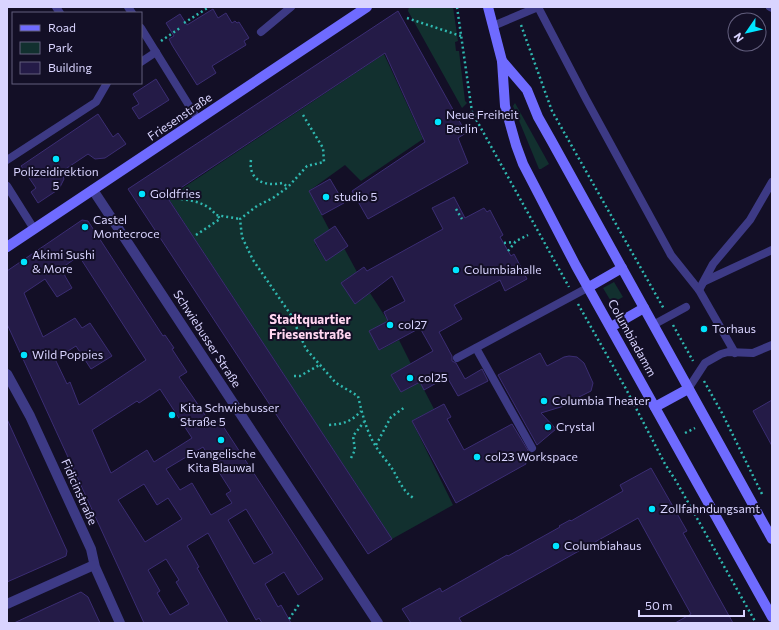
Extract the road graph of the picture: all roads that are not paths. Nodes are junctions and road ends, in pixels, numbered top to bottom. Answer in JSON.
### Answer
{"nodes":[{"id":1,"x":291,"y":7,"type":"edge"},
{"id":2,"x":367,"y":7,"type":"edge"},
{"id":3,"x":488,"y":7,"type":"edge"},
{"id":4,"x":538,"y":7,"type":"edge"},
{"id":5,"x":493,"y":26,"type":"junction"},
{"id":6,"x":142,"y":30,"type":"edge"},
{"id":7,"x":261,"y":32,"type":"dead end"},
{"id":8,"x":154,"y":49,"type":"junction"},
{"id":9,"x":502,"y":60,"type":"junction"},
{"id":10,"x":142,"y":61,"type":"edge"},
{"id":11,"x":105,"y":84,"type":"edge"},
{"id":12,"x":198,"y":120,"type":"junction"},
{"id":13,"x":7,"y":160,"type":"edge"},
{"id":14,"x":772,"y":182,"type":"edge"},
{"id":15,"x":7,"y":186,"type":"edge"},
{"id":16,"x":93,"y":190,"type":"junction"},
{"id":17,"x":34,"y":229,"type":"junction"},
{"id":18,"x":7,"y":247,"type":"edge"},
{"id":19,"x":772,"y":250,"type":"edge"},
{"id":20,"x":622,"y":268,"type":"junction"},
{"id":21,"x":705,"y":281,"type":"junction"},
{"id":22,"x":589,"y":287,"type":"junction"},
{"id":23,"x":699,"y":290,"type":"junction"},
{"id":24,"x":686,"y":307,"type":"dead end"},
{"id":25,"x":644,"y":308,"type":"junction"},
{"id":26,"x":653,"y":325,"type":"junction"},
{"id":27,"x":611,"y":327,"type":"junction"},
{"id":28,"x":772,"y":345,"type":"edge"},
{"id":29,"x":476,"y":348,"type":"junction"},
{"id":30,"x":735,"y":353,"type":"junction"},
{"id":31,"x":457,"y":358,"type":"dead end"},
{"id":32,"x":7,"y":374,"type":"edge"},
{"id":33,"x":688,"y":389,"type":"junction"},
{"id":34,"x":655,"y":407,"type":"junction"},
{"id":35,"x":532,"y":448,"type":"dead end"},
{"id":36,"x":772,"y":539,"type":"edge"},
{"id":37,"x":94,"y":565,"type":"junction"},
{"id":38,"x":7,"y":604,"type":"edge"},
{"id":39,"x":772,"y":617,"type":"edge"},
{"id":40,"x":120,"y":623,"type":"edge"},
{"id":41,"x":378,"y":623,"type":"edge"}],
"edges":[{"from":1,"to":7,"type":"lane"},
{"from":2,"to":12,"type":"main road","name":"Friesenstraße"},
{"from":3,"to":5,"type":"main road","name":"Columbiadamm"},
{"from":4,"to":5,"type":"lane"},
{"from":4,"to":23,"type":"lane"},
{"from":5,"to":9,"type":"main road","name":"Columbiadamm"},
{"from":6,"to":8,"type":"lane"},
{"from":8,"to":10,"type":"lane"},
{"from":8,"to":12,"type":"lane"},
{"from":9,"to":20,"type":"main road","name":"Columbiadamm"},
{"from":9,"to":22,"type":"main road","name":"Columbiadamm"},
{"from":11,"to":13,"type":"lane"},
{"from":12,"to":16,"type":"main road","name":"Friesenstraße"},
{"from":14,"to":21,"type":"lane"},
{"from":15,"to":17,"type":"lane"},
{"from":16,"to":17,"type":"main road","name":"Friesenstraße"},
{"from":16,"to":41,"type":"street","name":"Schwiebusser Straße"},
{"from":17,"to":18,"type":"main road","name":"Friesenstraße"},
{"from":19,"to":21,"type":"lane"},
{"from":20,"to":22,"type":"main road"},
{"from":20,"to":25,"type":"main road","name":"Columbiadamm"},
{"from":21,"to":23,"type":"lane"},
{"from":22,"to":27,"type":"main road","name":"Columbiadamm"},
{"from":22,"to":29,"type":"lane"},
{"from":23,"to":30,"type":"lane"},
{"from":24,"to":26,"type":"lane"},
{"from":25,"to":26,"type":"main road","name":"Columbiadamm"},
{"from":25,"to":27,"type":"main road"},
{"from":26,"to":33,"type":"main road","name":"Columbiadamm"},
{"from":27,"to":34,"type":"main road","name":"Columbiadamm"},
{"from":28,"to":30,"type":"lane"},
{"from":29,"to":31,"type":"lane"},
{"from":29,"to":35,"type":"lane"},
{"from":30,"to":33,"type":"lane"},
{"from":32,"to":37,"type":"street","name":"Fidicinstraße"},
{"from":33,"to":34,"type":"main road"},
{"from":33,"to":36,"type":"main road","name":"Columbiadamm"},
{"from":34,"to":39,"type":"main road","name":"Columbiadamm"},
{"from":37,"to":38,"type":"street"},
{"from":37,"to":40,"type":"street","name":"Fidicinstraße"}]}
